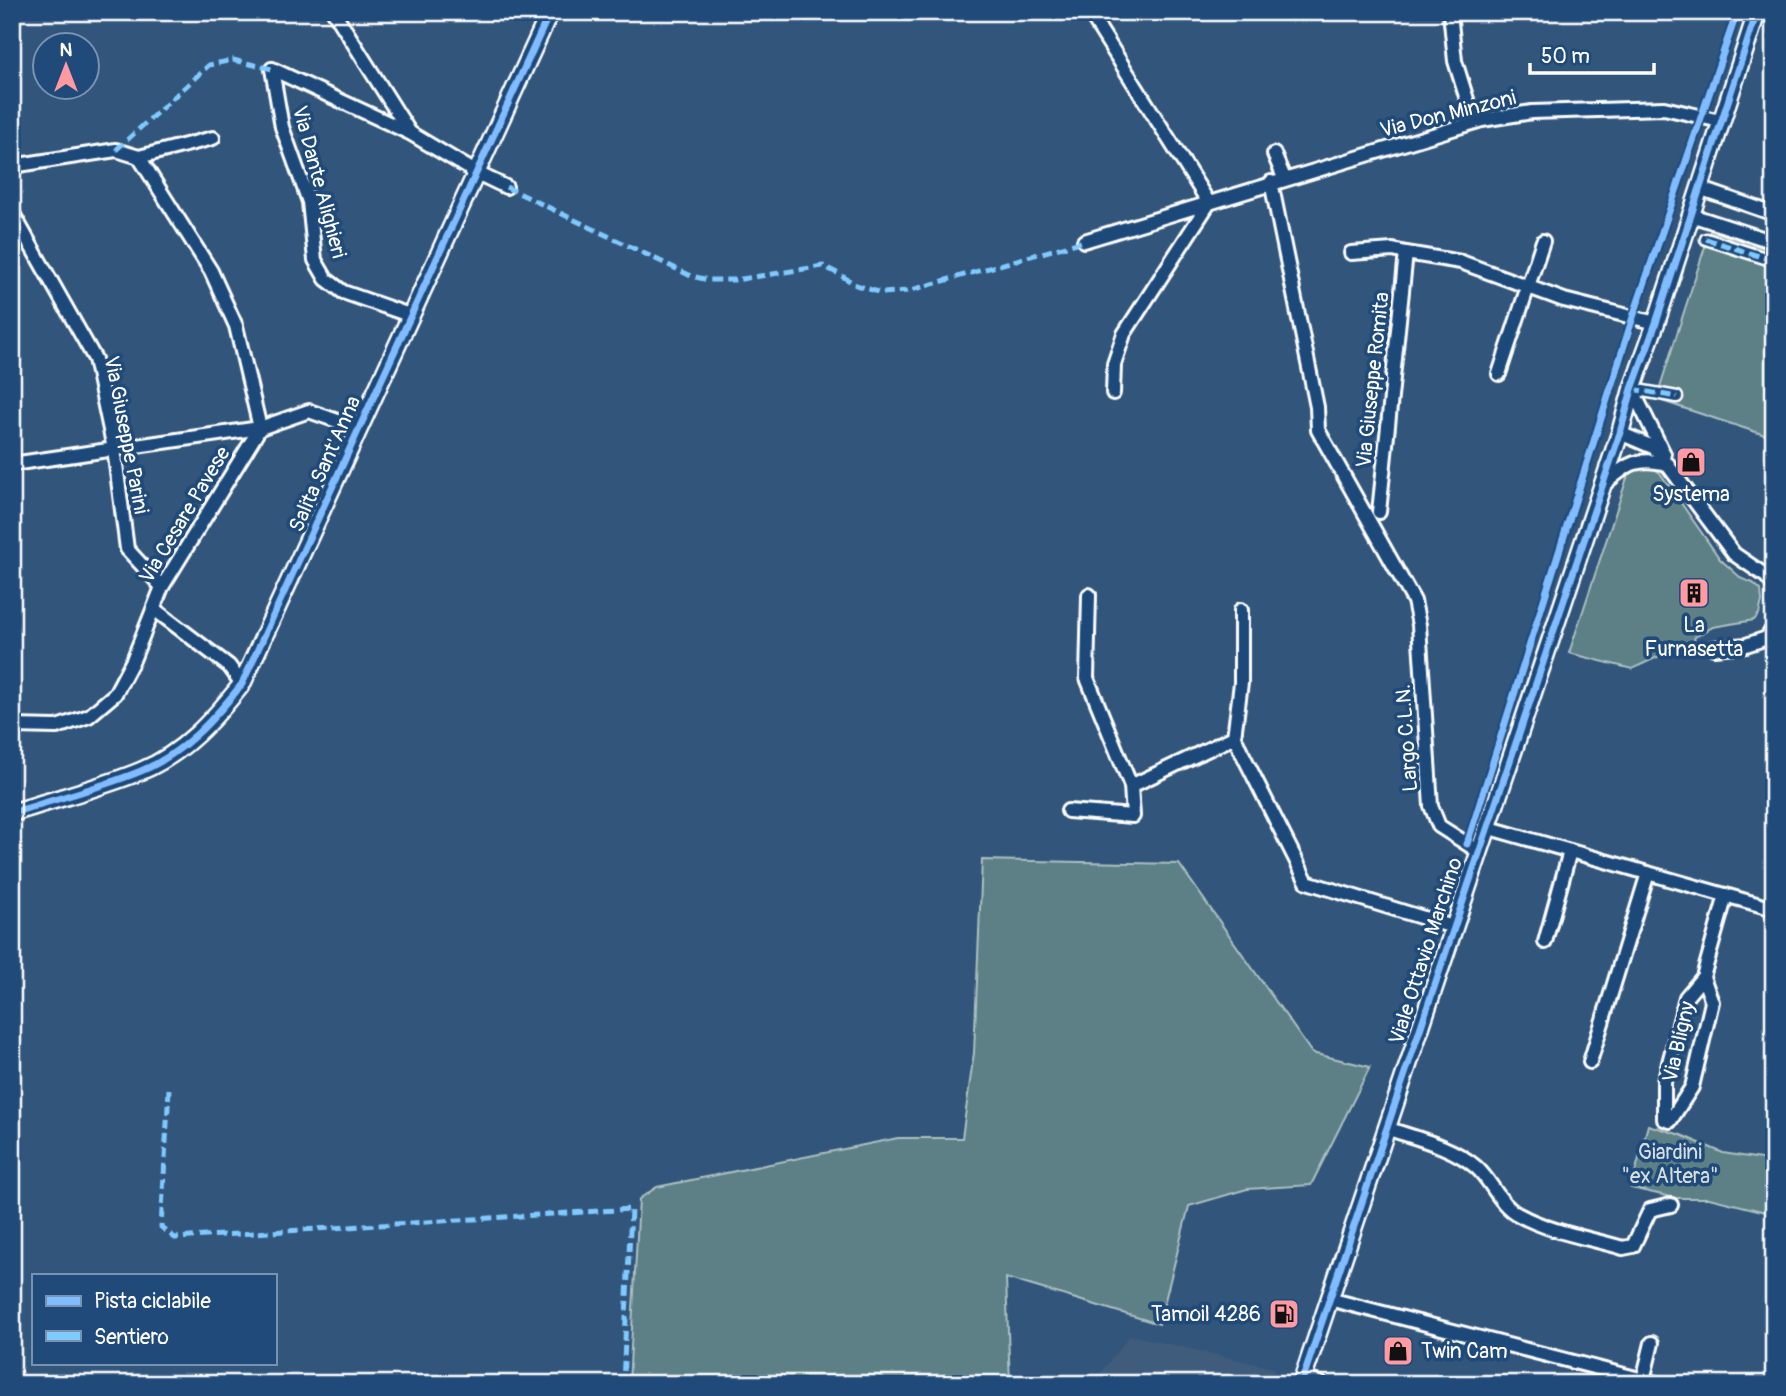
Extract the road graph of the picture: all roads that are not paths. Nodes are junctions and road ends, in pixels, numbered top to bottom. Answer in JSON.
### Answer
{"nodes":[{"id":1,"x":334,"y":12,"type":"edge"},
{"id":2,"x":550,"y":12,"type":"edge"},
{"id":3,"x":1089,"y":12,"type":"edge"},
{"id":4,"x":1450,"y":12,"type":"edge"},
{"id":5,"x":1757,"y":12,"type":"edge"},
{"id":6,"x":1478,"y":121,"type":"junction"},
{"id":7,"x":1720,"y":121,"type":"junction"},
{"id":8,"x":410,"y":133,"type":"junction"},
{"id":9,"x":213,"y":138,"type":"dead end"},
{"id":10,"x":1274,"y":154,"type":"dead end"},
{"id":11,"x":139,"y":157,"type":"junction"},
{"id":12,"x":12,"y":166,"type":"edge"},
{"id":13,"x":477,"y":173,"type":"junction"},
{"id":14,"x":1284,"y":178,"type":"junction"},
{"id":15,"x":1271,"y":182,"type":"junction"},
{"id":16,"x":506,"y":187,"type":"dead end"},
{"id":17,"x":1699,"y":188,"type":"junction"},
{"id":18,"x":1209,"y":203,"type":"junction"},
{"id":19,"x":12,"y":212,"type":"edge"},
{"id":20,"x":1774,"y":214,"type":"edge"},
{"id":21,"x":1691,"y":215,"type":"junction"},
{"id":22,"x":1706,"y":239,"type":"dead end"},
{"id":23,"x":1084,"y":240,"type":"dead end"},
{"id":24,"x":1543,"y":241,"type":"dead end"},
{"id":25,"x":1774,"y":242,"type":"edge"},
{"id":26,"x":1351,"y":253,"type":"dead end"},
{"id":27,"x":1406,"y":253,"type":"junction"},
{"id":28,"x":1774,"y":261,"type":"edge"},
{"id":29,"x":1529,"y":287,"type":"junction"},
{"id":30,"x":412,"y":316,"type":"junction"},
{"id":31,"x":1656,"y":323,"type":"junction"},
{"id":32,"x":1499,"y":374,"type":"dead end"},
{"id":33,"x":1632,"y":388,"type":"junction"},
{"id":34,"x":1113,"y":393,"type":"dead end"},
{"id":35,"x":1677,"y":397,"type":"dead end"},
{"id":36,"x":260,"y":428,"type":"junction"},
{"id":37,"x":360,"y":429,"type":"junction"},
{"id":38,"x":1620,"y":433,"type":"junction"},
{"id":39,"x":114,"y":449,"type":"junction"},
{"id":40,"x":12,"y":464,"type":"edge"},
{"id":41,"x":1668,"y":464,"type":"junction"},
{"id":42,"x":1602,"y":486,"type":"junction"},
{"id":43,"x":1379,"y":512,"type":"dead end"},
{"id":44,"x":1774,"y":586,"type":"edge"},
{"id":45,"x":162,"y":587,"type":"junction"},
{"id":46,"x":1089,"y":595,"type":"dead end"},
{"id":47,"x":154,"y":609,"type":"junction"},
{"id":48,"x":1241,"y":610,"type":"dead end"},
{"id":49,"x":1774,"y":626,"type":"edge"},
{"id":50,"x":1714,"y":649,"type":"dead end"},
{"id":51,"x":242,"y":684,"type":"junction"},
{"id":52,"x":12,"y":726,"type":"edge"},
{"id":53,"x":1234,"y":737,"type":"junction"},
{"id":54,"x":1131,"y":786,"type":"junction"},
{"id":55,"x":1068,"y":811,"type":"dead end"},
{"id":56,"x":12,"y":813,"type":"edge"},
{"id":57,"x":1486,"y":827,"type":"junction"},
{"id":58,"x":1478,"y":851,"type":"junction"},
{"id":59,"x":1570,"y":851,"type":"junction"},
{"id":60,"x":1648,"y":873,"type":"junction"},
{"id":61,"x":1726,"y":895,"type":"junction"},
{"id":62,"x":1774,"y":909,"type":"edge"},
{"id":63,"x":1453,"y":927,"type":"junction"},
{"id":64,"x":1545,"y":942,"type":"dead end"},
{"id":65,"x":1703,"y":977,"type":"junction"},
{"id":66,"x":1590,"y":1062,"type":"dead end"},
{"id":67,"x":1386,"y":1128,"type":"junction"},
{"id":68,"x":1671,"y":1205,"type":"dead end"},
{"id":69,"x":1329,"y":1299,"type":"junction"},
{"id":70,"x":1653,"y":1343,"type":"dead end"},
{"id":71,"x":1643,"y":1380,"type":"junction"},
{"id":72,"x":1302,"y":1381,"type":"edge"},
{"id":73,"x":1322,"y":1384,"type":"edge"},
{"id":74,"x":1659,"y":1384,"type":"edge"}],
"edges":[{"from":1,"to":8,"type":"street"},
{"from":2,"to":13,"type":"street","name":"Salita Sant'Anna"},
{"from":3,"to":18,"type":"street"},
{"from":4,"to":6,"type":"street"},
{"from":5,"to":7,"type":"street","name":"Viale Ottavio Marchino"},
{"from":6,"to":7,"type":"street","name":"Via Don Minzoni"},
{"from":6,"to":14,"type":"street","name":"Via Don Minzoni"},
{"from":7,"to":17,"type":"street","name":"Viale Ottavio Marchino"},
{"from":8,"to":13,"type":"street"},
{"from":8,"to":30,"type":"street","name":"Via Dante Alighieri"},
{"from":9,"to":11,"type":"street"},
{"from":10,"to":14,"type":"street"},
{"from":11,"to":12,"type":"street"},
{"from":11,"to":36,"type":"street"},
{"from":13,"to":16,"type":"street"},
{"from":13,"to":30,"type":"street","name":"Salita Sant'Anna"},
{"from":14,"to":15,"type":"street","name":"Via Don Minzoni"},
{"from":15,"to":18,"type":"street","name":"Via Don Minzoni"},
{"from":15,"to":58,"type":"street","name":"Largo C.L.N."},
{"from":17,"to":20,"type":"street"},
{"from":17,"to":21,"type":"street","name":"Viale Ottavio Marchino"},
{"from":18,"to":23,"type":"street","name":"Via Don Minzoni"},
{"from":18,"to":34,"type":"street"},
{"from":19,"to":39,"type":"street","name":"Via Giuseppe Parini"},
{"from":21,"to":25,"type":"street"},
{"from":21,"to":31,"type":"street","name":"Viale Ottavio Marchino"},
{"from":22,"to":28,"type":"street"},
{"from":24,"to":29,"type":"street"},
{"from":26,"to":27,"type":"street"},
{"from":27,"to":29,"type":"street"},
{"from":27,"to":43,"type":"street","name":"Via Giuseppe Romita"},
{"from":29,"to":31,"type":"street"},
{"from":29,"to":32,"type":"street"},
{"from":30,"to":37,"type":"street","name":"Salita Sant'Anna"},
{"from":31,"to":33,"type":"street","name":"Viale Ottavio Marchino"},
{"from":33,"to":35,"type":"street"},
{"from":33,"to":38,"type":"street","name":"Viale Ottavio Marchino"},
{"from":33,"to":41,"type":"street"},
{"from":36,"to":37,"type":"street"},
{"from":36,"to":39,"type":"street"},
{"from":36,"to":45,"type":"street","name":"Via Cesare Pavese"},
{"from":37,"to":51,"type":"street","name":"Salita Sant'Anna"},
{"from":38,"to":41,"type":"street"},
{"from":38,"to":42,"type":"street","name":"Viale Ottavio Marchino"},
{"from":39,"to":40,"type":"street"},
{"from":39,"to":45,"type":"street","name":"Via Giuseppe Parini"},
{"from":41,"to":42,"type":"street"},
{"from":41,"to":44,"type":"street"},
{"from":42,"to":57,"type":"street","name":"Viale Ottavio Marchino"},
{"from":45,"to":47,"type":"street","name":"Via Cesare Pavese"},
{"from":46,"to":54,"type":"street"},
{"from":47,"to":51,"type":"street"},
{"from":47,"to":52,"type":"street","name":"Via Cesare Pavese"},
{"from":48,"to":53,"type":"street"},
{"from":49,"to":50,"type":"street"},
{"from":51,"to":56,"type":"street","name":"Salita Sant'Anna"},
{"from":53,"to":54,"type":"street"},
{"from":53,"to":63,"type":"street"},
{"from":54,"to":55,"type":"street"},
{"from":57,"to":58,"type":"street","name":"Viale Ottavio Marchino"},
{"from":57,"to":59,"type":"street"},
{"from":58,"to":63,"type":"street","name":"Viale Ottavio Marchino"},
{"from":59,"to":60,"type":"street"},
{"from":59,"to":64,"type":"street"},
{"from":60,"to":61,"type":"street"},
{"from":60,"to":66,"type":"street"},
{"from":61,"to":62,"type":"street"},
{"from":61,"to":65,"type":"street","name":"Via Bligny"},
{"from":63,"to":67,"type":"street","name":"Viale Ottavio Marchino"},
{"from":65,"to":65,"type":"street","name":"Via Bligny"},
{"from":67,"to":68,"type":"street"},
{"from":67,"to":69,"type":"street","name":"Viale Ottavio Marchino"},
{"from":69,"to":71,"type":"street"},
{"from":69,"to":72,"type":"street","name":"Viale Ottavio Marchino"},
{"from":70,"to":71,"type":"street"},
{"from":71,"to":74,"type":"street"},
{"from":72,"to":73,"type":"street"}]}
